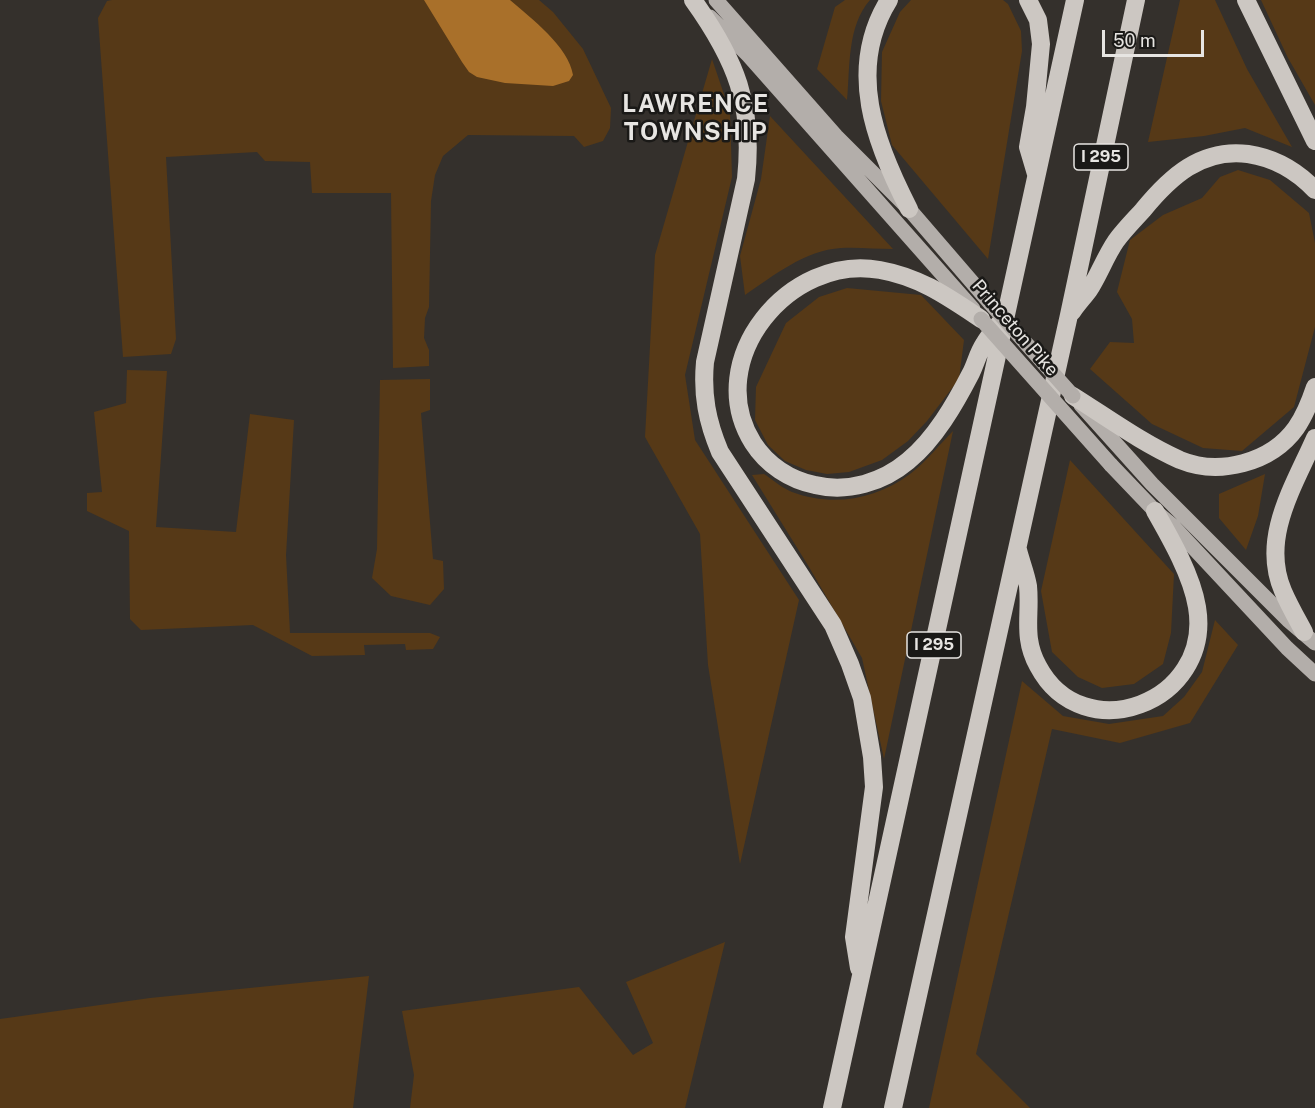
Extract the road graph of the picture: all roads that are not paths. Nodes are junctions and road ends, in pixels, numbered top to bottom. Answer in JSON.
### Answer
{"nodes":[{"id":1,"x":693,"y":0,"type":"edge"},
{"id":2,"x":716,"y":0,"type":"edge"},
{"id":3,"x":889,"y":0,"type":"edge"},
{"id":4,"x":1028,"y":0,"type":"edge"},
{"id":5,"x":1075,"y":0,"type":"edge"},
{"id":6,"x":1136,"y":0,"type":"edge"},
{"id":7,"x":1246,"y":0,"type":"edge"},
{"id":8,"x":1315,"y":141,"type":"edge"},
{"id":9,"x":1036,"y":175,"type":"junction"},
{"id":10,"x":1315,"y":190,"type":"edge"},
{"id":11,"x":909,"y":209,"type":"junction"},
{"id":12,"x":1008,"y":312,"type":"junction"},
{"id":13,"x":1069,"y":315,"type":"junction"},
{"id":14,"x":981,"y":319,"type":"junction"},
{"id":15,"x":1315,"y":387,"type":"edge"},
{"id":16,"x":1073,"y":396,"type":"junction"},
{"id":17,"x":1315,"y":438,"type":"edge"},
{"id":18,"x":1155,"y":511,"type":"junction"},
{"id":19,"x":1017,"y":546,"type":"junction"},
{"id":20,"x":1310,"y":637,"type":"edge"},
{"id":21,"x":1315,"y":674,"type":"edge"},
{"id":22,"x":861,"y":978,"type":"junction"},
{"id":23,"x":832,"y":1108,"type":"edge"},
{"id":24,"x":893,"y":1108,"type":"edge"}],
"edges":[{"from":1,"to":14,"type":"main road","name":"Princeton Pike"},
{"from":1,"to":22,"type":"highway"},
{"from":2,"to":11,"type":"main road","name":"Princeton Pike"},
{"from":3,"to":11,"type":"highway"},
{"from":4,"to":9,"type":"highway"},
{"from":5,"to":9,"type":"highway","number":"I 295"},
{"from":6,"to":13,"type":"highway","number":"I 295"},
{"from":7,"to":8,"type":"highway"},
{"from":9,"to":12,"type":"highway","number":"I 295"},
{"from":10,"to":13,"type":"highway"},
{"from":11,"to":16,"type":"main road","name":"Princeton Pike","bridge":true},
{"from":12,"to":14,"type":"highway"},
{"from":12,"to":22,"type":"highway","number":"I 295"},
{"from":13,"to":19,"type":"highway","number":"I 295"},
{"from":14,"to":18,"type":"main road","name":"Princeton Pike","bridge":true},
{"from":15,"to":16,"type":"highway"},
{"from":16,"to":20,"type":"main road","name":"Princeton Pike"},
{"from":17,"to":20,"type":"highway"},
{"from":18,"to":19,"type":"highway"},
{"from":18,"to":21,"type":"main road","name":"Princeton Pike"},
{"from":19,"to":24,"type":"highway","number":"I 295"},
{"from":22,"to":23,"type":"highway","number":"I 295"}]}
